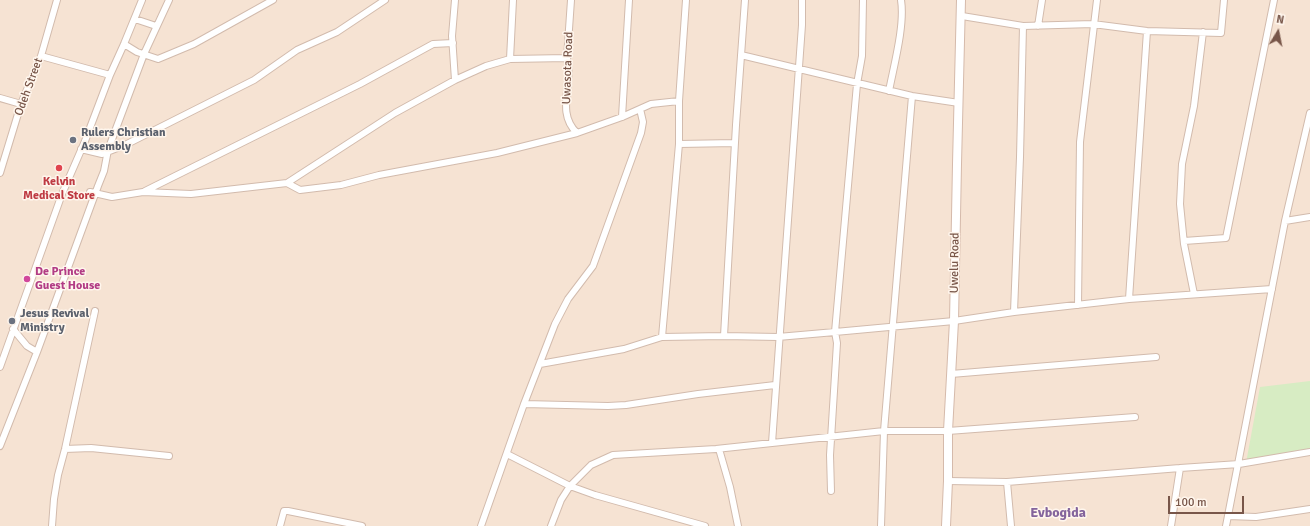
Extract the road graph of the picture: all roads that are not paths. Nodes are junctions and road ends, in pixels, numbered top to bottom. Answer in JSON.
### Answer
{"nodes":[{"id":1,"x":57,"y":0,"type":"edge"},
{"id":2,"x":142,"y":0,"type":"edge"},
{"id":3,"x":169,"y":0,"type":"edge"},
{"id":4,"x":273,"y":0,"type":"edge"},
{"id":5,"x":384,"y":0,"type":"edge"},
{"id":6,"x":455,"y":0,"type":"edge"},
{"id":7,"x":513,"y":0,"type":"edge"},
{"id":8,"x":572,"y":0,"type":"edge"},
{"id":9,"x":628,"y":0,"type":"edge"},
{"id":10,"x":686,"y":0,"type":"edge"},
{"id":11,"x":744,"y":0,"type":"edge"},
{"id":12,"x":802,"y":0,"type":"edge"},
{"id":13,"x":863,"y":0,"type":"edge"},
{"id":14,"x":901,"y":0,"type":"edge"},
{"id":15,"x":961,"y":0,"type":"edge"},
{"id":16,"x":1042,"y":0,"type":"edge"},
{"id":17,"x":1097,"y":0,"type":"edge"},
{"id":18,"x":1224,"y":0,"type":"edge"},
{"id":19,"x":1274,"y":0,"type":"edge"},
{"id":20,"x":962,"y":16,"type":"junction"},
{"id":21,"x":135,"y":19,"type":"junction"},
{"id":22,"x":1093,"y":24,"type":"junction"},
{"id":23,"x":156,"y":26,"type":"junction"},
{"id":24,"x":1023,"y":26,"type":"junction"},
{"id":25,"x":1038,"y":26,"type":"junction"},
{"id":26,"x":1147,"y":31,"type":"junction"},
{"id":27,"x":1203,"y":32,"type":"junction"},
{"id":28,"x":453,"y":43,"type":"junction"},
{"id":29,"x":124,"y":44,"type":"junction"},
{"id":30,"x":144,"y":54,"type":"junction"},
{"id":31,"x":741,"y":55,"type":"junction"},
{"id":32,"x":41,"y":56,"type":"junction"},
{"id":33,"x":567,"y":58,"type":"junction"},
{"id":34,"x":510,"y":59,"type":"junction"},
{"id":35,"x":799,"y":70,"type":"junction"},
{"id":36,"x":110,"y":75,"type":"junction"},
{"id":37,"x":455,"y":80,"type":"junction"},
{"id":38,"x":857,"y":84,"type":"junction"},
{"id":39,"x":889,"y":91,"type":"junction"},
{"id":40,"x":912,"y":96,"type":"junction"},
{"id":41,"x":0,"y":98,"type":"edge"},
{"id":42,"x":679,"y":101,"type":"junction"},
{"id":43,"x":959,"y":103,"type":"junction"},
{"id":44,"x":21,"y":104,"type":"junction"},
{"id":45,"x":640,"y":109,"type":"junction"},
{"id":46,"x":1310,"y":113,"type":"edge"},
{"id":47,"x":622,"y":117,"type":"junction"},
{"id":48,"x":577,"y":133,"type":"junction"},
{"id":49,"x":735,"y":143,"type":"junction"},
{"id":50,"x":679,"y":144,"type":"junction"},
{"id":51,"x":81,"y":149,"type":"junction"},
{"id":52,"x":108,"y":150,"type":"junction"},
{"id":53,"x":3,"y":154,"type":"edge"},
{"id":54,"x":0,"y":173,"type":"edge"},
{"id":55,"x":287,"y":183,"type":"junction"},
{"id":56,"x":143,"y":192,"type":"junction"},
{"id":57,"x":93,"y":193,"type":"junction"},
{"id":58,"x":1310,"y":217,"type":"edge"},
{"id":59,"x":1285,"y":221,"type":"junction"},
{"id":60,"x":1184,"y":240,"type":"junction"},
{"id":61,"x":1272,"y":288,"type":"junction"},
{"id":62,"x":1194,"y":294,"type":"junction"},
{"id":63,"x":1129,"y":299,"type":"junction"},
{"id":64,"x":1078,"y":305,"type":"junction"},
{"id":65,"x":95,"y":311,"type":"dead end"},
{"id":66,"x":1014,"y":312,"type":"junction"},
{"id":67,"x":954,"y":321,"type":"junction"},
{"id":68,"x":892,"y":328,"type":"junction"},
{"id":69,"x":13,"y":329,"type":"junction"},
{"id":70,"x":835,"y":332,"type":"junction"},
{"id":71,"x":724,"y":336,"type":"junction"},
{"id":72,"x":662,"y":337,"type":"junction"},
{"id":73,"x":778,"y":337,"type":"junction"},
{"id":74,"x":37,"y":352,"type":"junction"},
{"id":75,"x":1156,"y":356,"type":"dead end"},
{"id":76,"x":540,"y":364,"type":"junction"},
{"id":77,"x":0,"y":367,"type":"edge"},
{"id":78,"x":951,"y":374,"type":"junction"},
{"id":79,"x":776,"y":385,"type":"junction"},
{"id":80,"x":524,"y":404,"type":"junction"},
{"id":81,"x":1135,"y":417,"type":"dead end"},
{"id":82,"x":884,"y":431,"type":"junction"},
{"id":83,"x":948,"y":431,"type":"junction"},
{"id":84,"x":831,"y":436,"type":"junction"},
{"id":85,"x":772,"y":443,"type":"junction"},
{"id":86,"x":0,"y":446,"type":"edge"},
{"id":87,"x":65,"y":449,"type":"junction"},
{"id":88,"x":719,"y":449,"type":"junction"},
{"id":89,"x":1310,"y":452,"type":"edge"},
{"id":90,"x":507,"y":454,"type":"junction"},
{"id":91,"x":169,"y":456,"type":"dead end"},
{"id":92,"x":1238,"y":464,"type":"junction"},
{"id":93,"x":1180,"y":468,"type":"junction"},
{"id":94,"x":948,"y":481,"type":"junction"},
{"id":95,"x":1006,"y":482,"type":"junction"},
{"id":96,"x":570,"y":486,"type":"junction"},
{"id":97,"x":831,"y":491,"type":"dead end"},
{"id":98,"x":1310,"y":510,"type":"edge"},
{"id":99,"x":1228,"y":516,"type":"junction"},
{"id":100,"x":352,"y":525,"type":"edge"},
{"id":101,"x":52,"y":526,"type":"edge"},
{"id":102,"x":280,"y":526,"type":"edge"},
{"id":103,"x":362,"y":526,"type":"edge"},
{"id":104,"x":481,"y":526,"type":"edge"},
{"id":105,"x":551,"y":526,"type":"edge"},
{"id":106,"x":705,"y":526,"type":"edge"},
{"id":107,"x":738,"y":526,"type":"edge"},
{"id":108,"x":881,"y":526,"type":"edge"},
{"id":109,"x":946,"y":526,"type":"edge"},
{"id":110,"x":1011,"y":526,"type":"edge"},
{"id":111,"x":1171,"y":526,"type":"edge"},
{"id":112,"x":1226,"y":526,"type":"edge"}],
"edges":[{"from":1,"to":32,"type":"street","name":"Odeh Street"},
{"from":2,"to":21,"type":"street"},
{"from":3,"to":23,"type":"street"},
{"from":4,"to":30,"type":"street"},
{"from":5,"to":52,"type":"street"},
{"from":6,"to":28,"type":"street"},
{"from":7,"to":34,"type":"street"},
{"from":8,"to":33,"type":"street","name":"Uwasota Road"},
{"from":9,"to":47,"type":"street"},
{"from":10,"to":42,"type":"street"},
{"from":11,"to":31,"type":"street"},
{"from":12,"to":35,"type":"street"},
{"from":13,"to":38,"type":"street"},
{"from":14,"to":39,"type":"street"},
{"from":15,"to":20,"type":"street","name":"Uwelu Road"},
{"from":16,"to":25,"type":"street"},
{"from":17,"to":22,"type":"street"},
{"from":18,"to":27,"type":"street"},
{"from":19,"to":60,"type":"street"},
{"from":20,"to":24,"type":"street"},
{"from":20,"to":43,"type":"street","name":"Uwelu Road"},
{"from":21,"to":23,"type":"street"},
{"from":21,"to":29,"type":"street"},
{"from":22,"to":25,"type":"street"},
{"from":22,"to":26,"type":"street"},
{"from":22,"to":64,"type":"street"},
{"from":23,"to":30,"type":"street"},
{"from":24,"to":25,"type":"street"},
{"from":24,"to":66,"type":"street"},
{"from":26,"to":27,"type":"street"},
{"from":26,"to":63,"type":"street"},
{"from":27,"to":60,"type":"street"},
{"from":28,"to":37,"type":"street"},
{"from":28,"to":56,"type":"street"},
{"from":29,"to":30,"type":"street"},
{"from":29,"to":36,"type":"street"},
{"from":30,"to":52,"type":"street"},
{"from":31,"to":35,"type":"street"},
{"from":31,"to":49,"type":"street"},
{"from":32,"to":36,"type":"street"},
{"from":32,"to":44,"type":"street","name":"Odeh Street"},
{"from":33,"to":34,"type":"street"},
{"from":33,"to":48,"type":"street","name":"Uwasota Road"},
{"from":34,"to":37,"type":"street"},
{"from":35,"to":38,"type":"street"},
{"from":35,"to":73,"type":"street"},
{"from":36,"to":51,"type":"street"},
{"from":37,"to":55,"type":"street"},
{"from":38,"to":39,"type":"street"},
{"from":38,"to":70,"type":"street"},
{"from":39,"to":40,"type":"street"},
{"from":40,"to":43,"type":"street"},
{"from":40,"to":68,"type":"street"},
{"from":41,"to":44,"type":"street"},
{"from":42,"to":45,"type":"street"},
{"from":42,"to":50,"type":"street"},
{"from":43,"to":67,"type":"street","name":"Uwelu Road"},
{"from":44,"to":53,"type":"street","name":"Odeh Street"},
{"from":45,"to":47,"type":"street"},
{"from":45,"to":76,"type":"street"},
{"from":46,"to":59,"type":"street"},
{"from":47,"to":48,"type":"street"},
{"from":48,"to":55,"type":"street"},
{"from":49,"to":50,"type":"street"},
{"from":49,"to":71,"type":"street"},
{"from":50,"to":72,"type":"street"},
{"from":51,"to":52,"type":"street"},
{"from":51,"to":69,"type":"street"},
{"from":52,"to":57,"type":"street"},
{"from":53,"to":54,"type":"street","name":"Odeh Street"},
{"from":55,"to":56,"type":"street"},
{"from":56,"to":57,"type":"street"},
{"from":57,"to":74,"type":"street"},
{"from":58,"to":59,"type":"street"},
{"from":59,"to":61,"type":"street"},
{"from":60,"to":62,"type":"street"},
{"from":61,"to":62,"type":"street"},
{"from":61,"to":92,"type":"street"},
{"from":62,"to":63,"type":"street"},
{"from":63,"to":64,"type":"street"},
{"from":64,"to":66,"type":"street"},
{"from":65,"to":87,"type":"street"},
{"from":66,"to":67,"type":"street"},
{"from":67,"to":68,"type":"street"},
{"from":67,"to":78,"type":"street","name":"Uwelu Road"},
{"from":68,"to":70,"type":"street"},
{"from":68,"to":82,"type":"street"},
{"from":69,"to":74,"type":"street"},
{"from":69,"to":77,"type":"street"},
{"from":70,"to":73,"type":"street"},
{"from":70,"to":84,"type":"street"},
{"from":71,"to":72,"type":"street"},
{"from":71,"to":73,"type":"street"},
{"from":72,"to":76,"type":"street"},
{"from":73,"to":79,"type":"street"},
{"from":74,"to":86,"type":"street"},
{"from":75,"to":78,"type":"street"},
{"from":76,"to":80,"type":"street"},
{"from":78,"to":83,"type":"street","name":"Uwelu Road"},
{"from":79,"to":80,"type":"street"},
{"from":79,"to":85,"type":"street"},
{"from":80,"to":90,"type":"street"},
{"from":81,"to":83,"type":"street"},
{"from":82,"to":83,"type":"street"},
{"from":82,"to":84,"type":"street"},
{"from":82,"to":108,"type":"street"},
{"from":83,"to":94,"type":"street","name":"Uwelu Road"},
{"from":84,"to":85,"type":"street"},
{"from":84,"to":97,"type":"street"},
{"from":85,"to":88,"type":"street"},
{"from":87,"to":91,"type":"street"},
{"from":87,"to":101,"type":"street"},
{"from":88,"to":96,"type":"street"},
{"from":88,"to":107,"type":"street"},
{"from":89,"to":92,"type":"street"},
{"from":90,"to":96,"type":"street"},
{"from":90,"to":104,"type":"street"},
{"from":92,"to":93,"type":"street"},
{"from":92,"to":99,"type":"street"},
{"from":93,"to":95,"type":"street"},
{"from":93,"to":111,"type":"street"},
{"from":94,"to":95,"type":"street"},
{"from":94,"to":109,"type":"street","name":"Uwelu Road"},
{"from":95,"to":110,"type":"street"},
{"from":96,"to":105,"type":"street"},
{"from":96,"to":106,"type":"street"},
{"from":98,"to":99,"type":"street"},
{"from":99,"to":112,"type":"street"},
{"from":100,"to":102,"type":"street"},
{"from":100,"to":103,"type":"street"}]}
